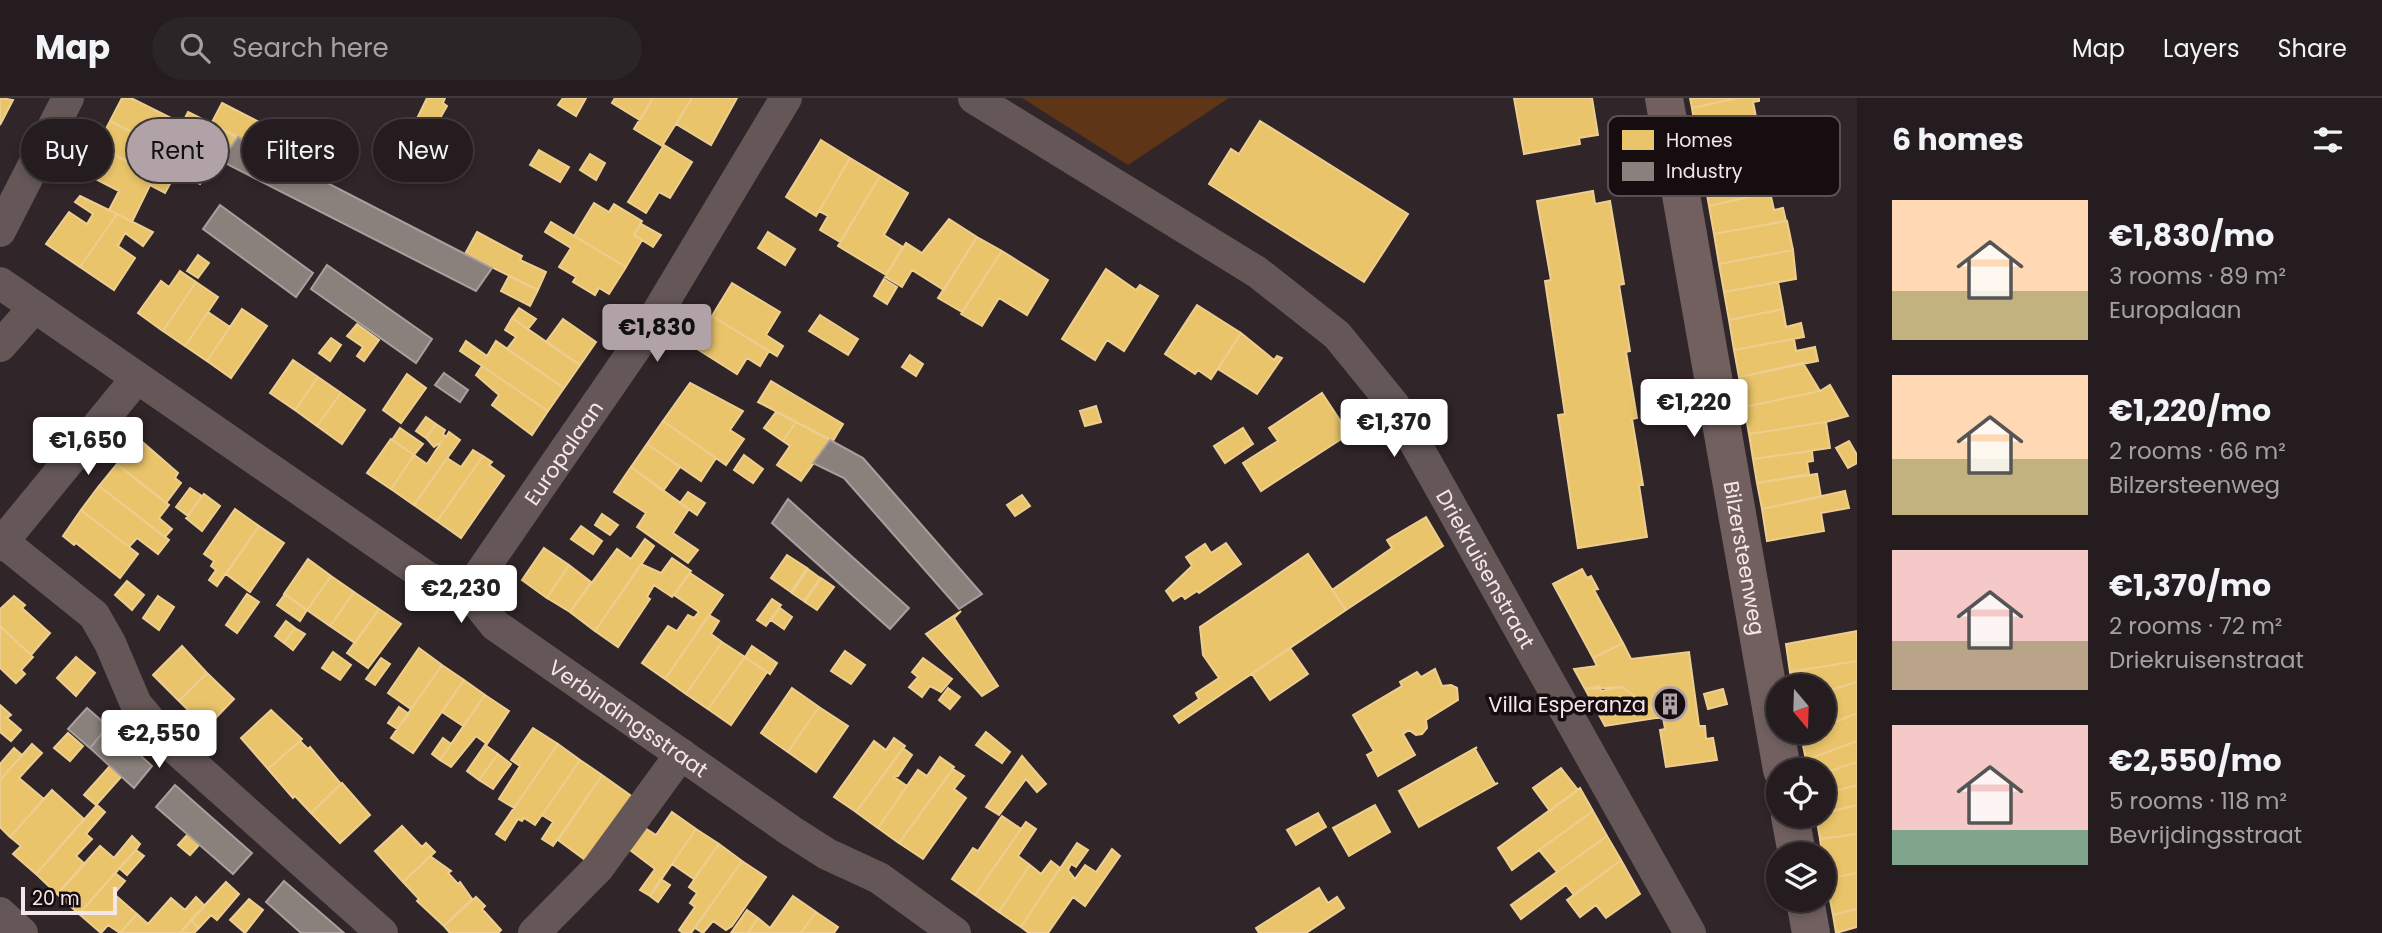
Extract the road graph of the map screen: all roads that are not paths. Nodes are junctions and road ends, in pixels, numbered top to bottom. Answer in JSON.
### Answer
{"nodes":[{"id":1,"x":68,"y":98,"type":"edge"},
{"id":2,"x":786,"y":98,"type":"edge"},
{"id":3,"x":974,"y":98,"type":"edge"},
{"id":4,"x":1664,"y":98,"type":"edge"},
{"id":5,"x":1667,"y":116,"type":"edge"},
{"id":6,"x":1681,"y":196,"type":"edge"},
{"id":7,"x":0,"y":231,"type":"edge"},
{"id":8,"x":0,"y":283,"type":"edge"},
{"id":9,"x":33,"y":309,"type":"junction"},
{"id":10,"x":0,"y":346,"type":"edge"},
{"id":11,"x":137,"y":378,"type":"junction"},
{"id":12,"x":1,"y":543,"type":"edge"},
{"id":13,"x":468,"y":591,"type":"junction"},
{"id":14,"x":681,"y":754,"type":"junction"},
{"id":15,"x":1780,"y":758,"type":"edge"},
{"id":16,"x":1807,"y":912,"type":"edge"},
{"id":17,"x":0,"y":913,"type":"edge"},
{"id":18,"x":22,"y":933,"type":"edge"},
{"id":19,"x":382,"y":933,"type":"edge"},
{"id":20,"x":534,"y":933,"type":"edge"},
{"id":21,"x":956,"y":933,"type":"edge"},
{"id":22,"x":1690,"y":933,"type":"edge"},
{"id":23,"x":1811,"y":933,"type":"edge"}],
"edges":[{"from":1,"to":7,"type":"street"},
{"from":2,"to":13,"type":"street","name":"Europalaan"},
{"from":3,"to":22,"type":"street","name":"Driekruisenstraat"},
{"from":4,"to":5,"type":"main road","name":"Bilzersteenweg"},
{"from":6,"to":15,"type":"main road","name":"Bilzersteenweg"},
{"from":8,"to":9,"type":"street"},
{"from":9,"to":10,"type":"street"},
{"from":9,"to":11,"type":"street"},
{"from":11,"to":12,"type":"street"},
{"from":11,"to":13,"type":"street"},
{"from":12,"to":19,"type":"street"},
{"from":13,"to":14,"type":"street","name":"Verbindingsstraat"},
{"from":14,"to":20,"type":"street"},
{"from":14,"to":21,"type":"street","name":"Verbindingsstraat"},
{"from":16,"to":23,"type":"main road"},
{"from":17,"to":18,"type":"street"}]}
